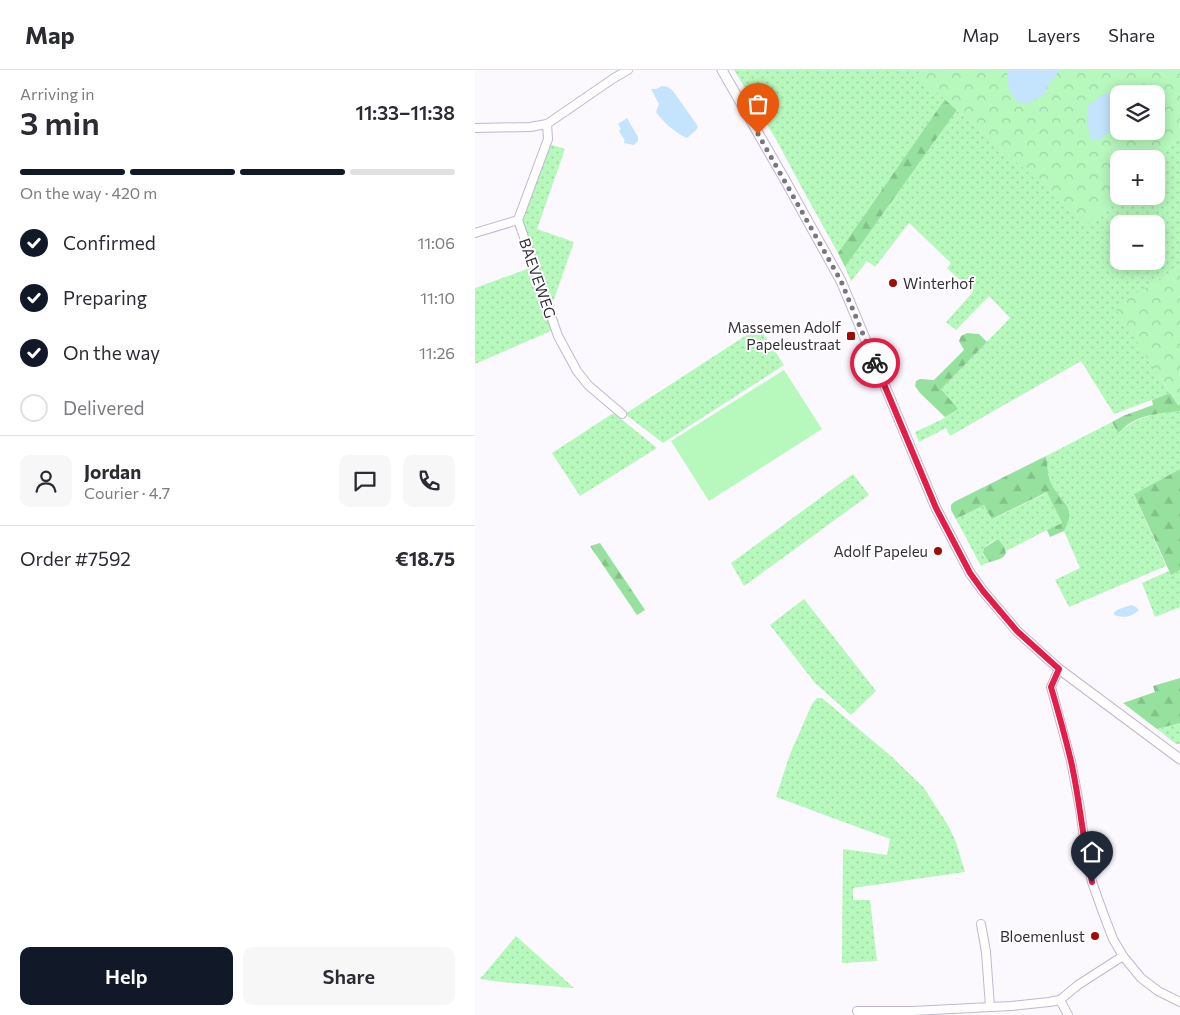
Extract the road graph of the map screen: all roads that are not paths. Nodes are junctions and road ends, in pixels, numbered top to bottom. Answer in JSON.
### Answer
{"nodes":[{"id":1,"x":628,"y":70,"type":"edge"},
{"id":2,"x":722,"y":70,"type":"edge"},
{"id":3,"x":547,"y":124,"type":"junction"},
{"id":4,"x":475,"y":128,"type":"edge"},
{"id":5,"x":518,"y":220,"type":"junction"},
{"id":6,"x":475,"y":233,"type":"edge"},
{"id":7,"x":622,"y":414,"type":"dead end"},
{"id":8,"x":1059,"y":669,"type":"junction"},
{"id":9,"x":1180,"y":759,"type":"edge"},
{"id":10,"x":981,"y":924,"type":"dead end"},
{"id":11,"x":1123,"y":956,"type":"junction"},
{"id":12,"x":1060,"y":1000,"type":"junction"},
{"id":13,"x":1180,"y":1002,"type":"edge"},
{"id":14,"x":990,"y":1006,"type":"junction"},
{"id":15,"x":857,"y":1011,"type":"dead end"},
{"id":16,"x":1068,"y":1015,"type":"edge"}],
"edges":[{"from":1,"to":3,"type":"street"},
{"from":2,"to":8,"type":"street"},
{"from":3,"to":4,"type":"street"},
{"from":3,"to":5,"type":"street","name":"BAEVEWEG"},
{"from":5,"to":6,"type":"street"},
{"from":5,"to":7,"type":"street","name":"BAEVEWEG"},
{"from":8,"to":9,"type":"street"},
{"from":8,"to":11,"type":"street"},
{"from":10,"to":14,"type":"street"},
{"from":11,"to":12,"type":"street"},
{"from":11,"to":13,"type":"street"},
{"from":12,"to":14,"type":"street"},
{"from":12,"to":16,"type":"street"},
{"from":14,"to":15,"type":"street"}]}
